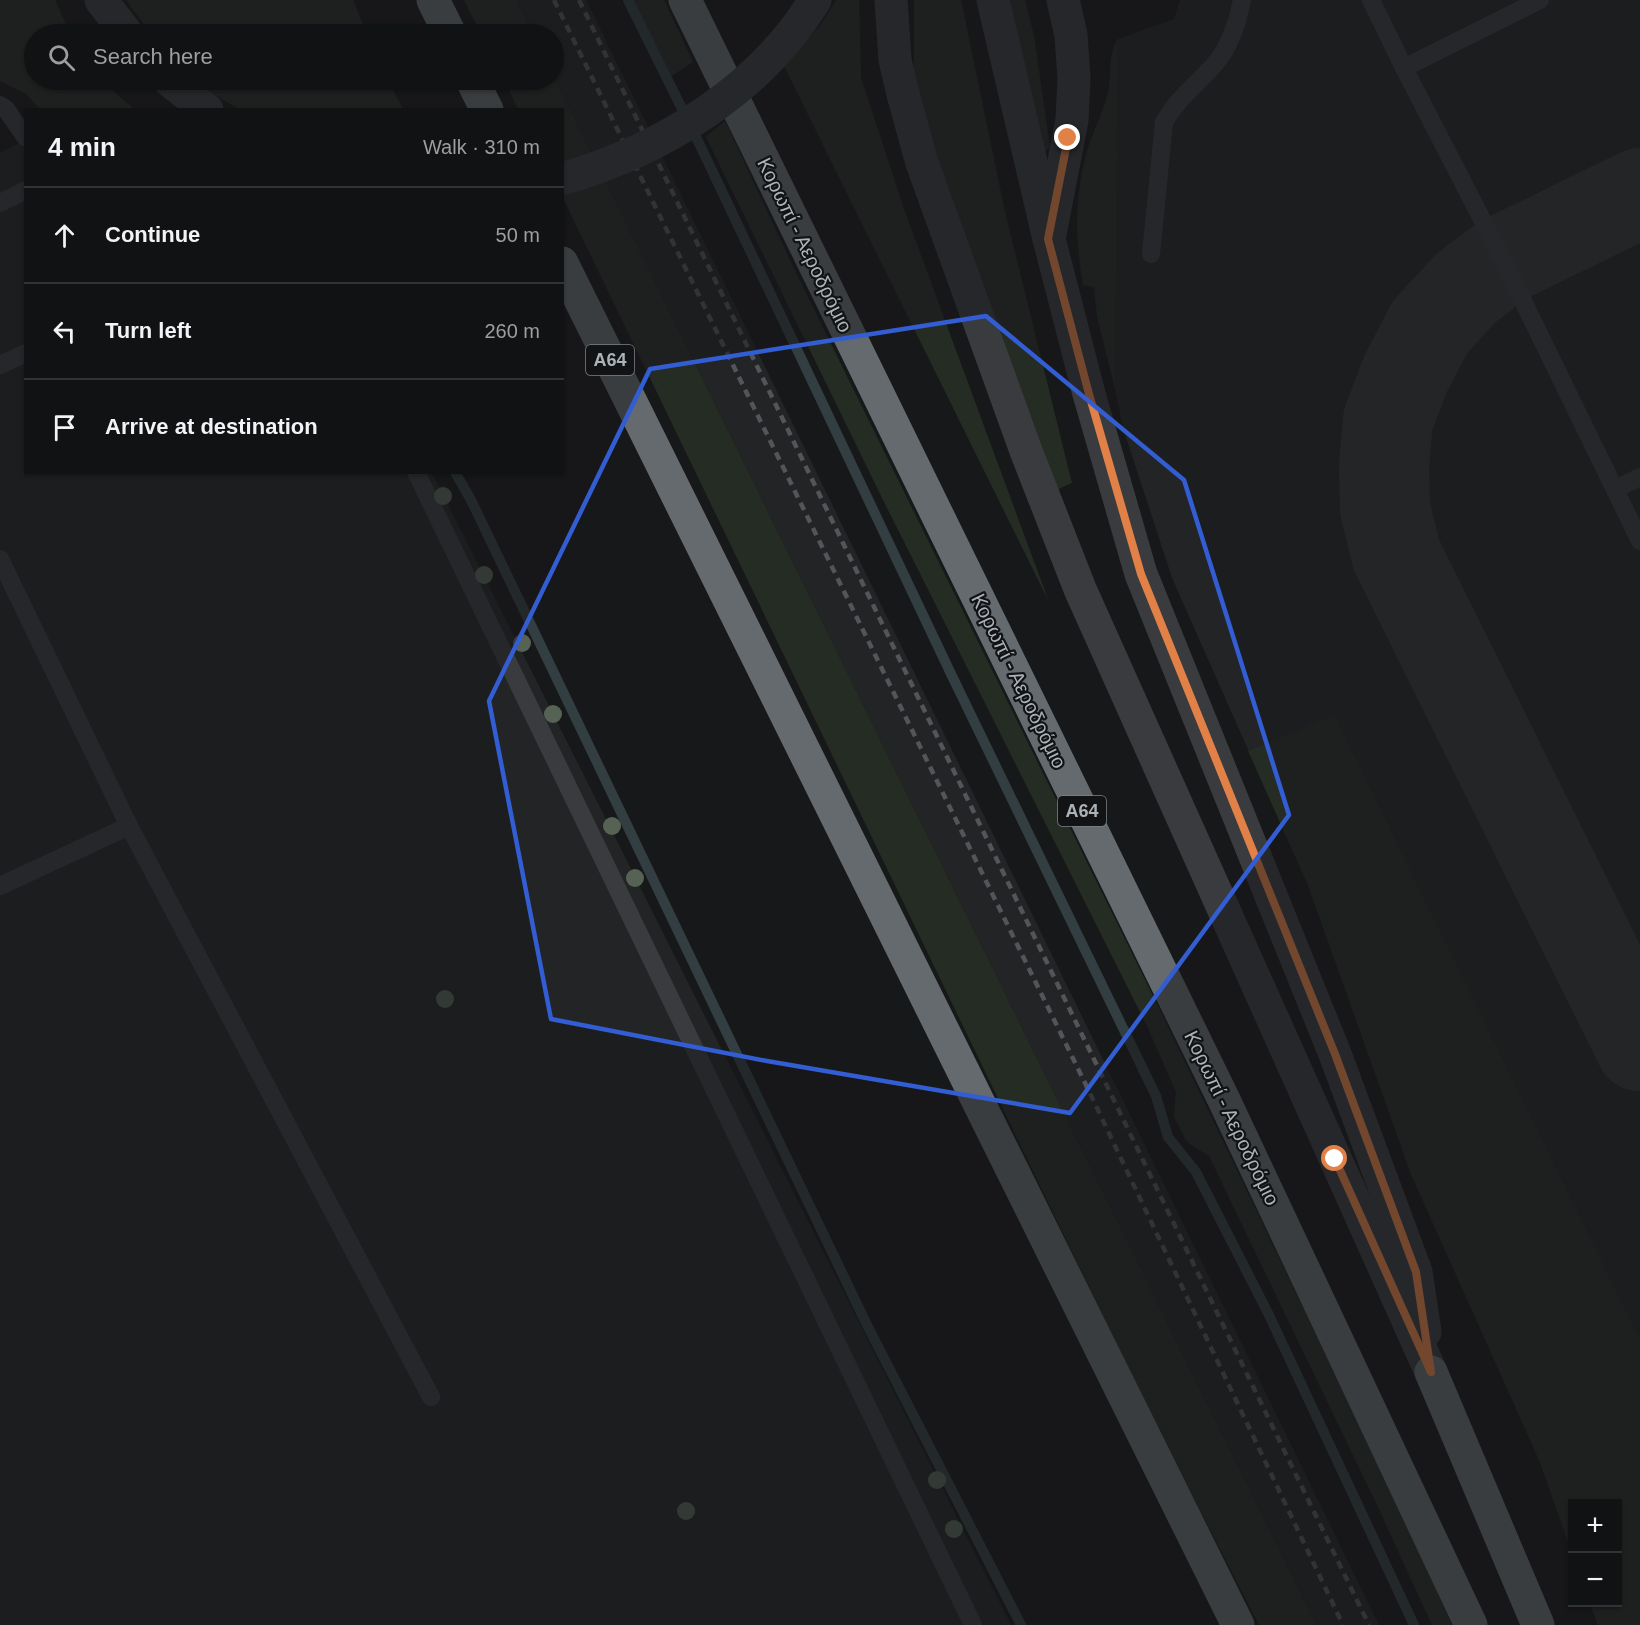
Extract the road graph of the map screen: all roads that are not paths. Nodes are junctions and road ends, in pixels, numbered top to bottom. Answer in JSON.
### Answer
{"nodes":[{"id":1,"x":101,"y":0,"type":"edge"},
{"id":2,"x":433,"y":0,"type":"edge"},
{"id":3,"x":685,"y":0,"type":"edge"},
{"id":4,"x":815,"y":0,"type":"edge"},
{"id":5,"x":891,"y":0,"type":"edge"},
{"id":6,"x":993,"y":0,"type":"edge"},
{"id":7,"x":1063,"y":0,"type":"edge"},
{"id":8,"x":1242,"y":0,"type":"edge"},
{"id":9,"x":1371,"y":0,"type":"edge"},
{"id":10,"x":1540,"y":0,"type":"edge"},
{"id":11,"x":119,"y":24,"type":"edge"},
{"id":12,"x":445,"y":24,"type":"edge"},
{"id":13,"x":1404,"y":68,"type":"junction"},
{"id":14,"x":182,"y":90,"type":"edge"},
{"id":15,"x":477,"y":90,"type":"edge"},
{"id":16,"x":0,"y":105,"type":"edge"},
{"id":17,"x":205,"y":108,"type":"edge"},
{"id":18,"x":486,"y":108,"type":"edge"},
{"id":19,"x":14,"y":131,"type":"edge"},
{"id":20,"x":564,"y":178,"type":"edge"},
{"id":21,"x":24,"y":191,"type":"edge"},
{"id":22,"x":0,"y":203,"type":"edge"},
{"id":23,"x":1048,"y":239,"type":"junction"},
{"id":24,"x":1151,"y":255,"type":"dead end"},
{"id":25,"x":564,"y":267,"type":"edge"},
{"id":26,"x":24,"y":354,"type":"edge"},
{"id":27,"x":0,"y":366,"type":"edge"},
{"id":28,"x":417,"y":474,"type":"edge"},
{"id":29,"x":1640,"y":477,"type":"edge"},
{"id":30,"x":1615,"y":489,"type":"junction"},
{"id":31,"x":1640,"y":541,"type":"edge"},
{"id":32,"x":0,"y":559,"type":"edge"},
{"id":33,"x":129,"y":826,"type":"junction"},
{"id":34,"x":0,"y":886,"type":"edge"},
{"id":35,"x":1431,"y":1372,"type":"junction"},
{"id":36,"x":431,"y":1396,"type":"dead end"},
{"id":37,"x":973,"y":1625,"type":"edge"},
{"id":38,"x":1238,"y":1625,"type":"edge"},
{"id":39,"x":1472,"y":1625,"type":"edge"},
{"id":40,"x":1538,"y":1625,"type":"edge"}],
"edges":[{"from":1,"to":11,"type":"street"},
{"from":2,"to":12,"type":"highway"},
{"from":3,"to":39,"type":"highway","name":"Κορωπί - Αεροδρόμιο","number":"Α64"},
{"from":4,"to":20,"type":"street","bridge":true},
{"from":5,"to":35,"type":"street"},
{"from":6,"to":23,"type":"street"},
{"from":7,"to":23,"type":"street"},
{"from":8,"to":24,"type":"lane"},
{"from":9,"to":13,"type":"lane"},
{"from":10,"to":13,"type":"lane"},
{"from":13,"to":30,"type":"lane"},
{"from":14,"to":17,"type":"street"},
{"from":15,"to":18,"type":"highway"},
{"from":16,"to":19,"type":"lane"},
{"from":21,"to":22,"type":"lane"},
{"from":23,"to":35,"type":"street"},
{"from":25,"to":38,"type":"highway","number":"Α64"},
{"from":26,"to":27,"type":"lane"},
{"from":28,"to":37,"type":"lane"},
{"from":29,"to":30,"type":"lane"},
{"from":30,"to":31,"type":"lane"},
{"from":32,"to":33,"type":"lane"},
{"from":33,"to":34,"type":"lane"},
{"from":33,"to":36,"type":"lane"},
{"from":35,"to":40,"type":"highway"}]}
